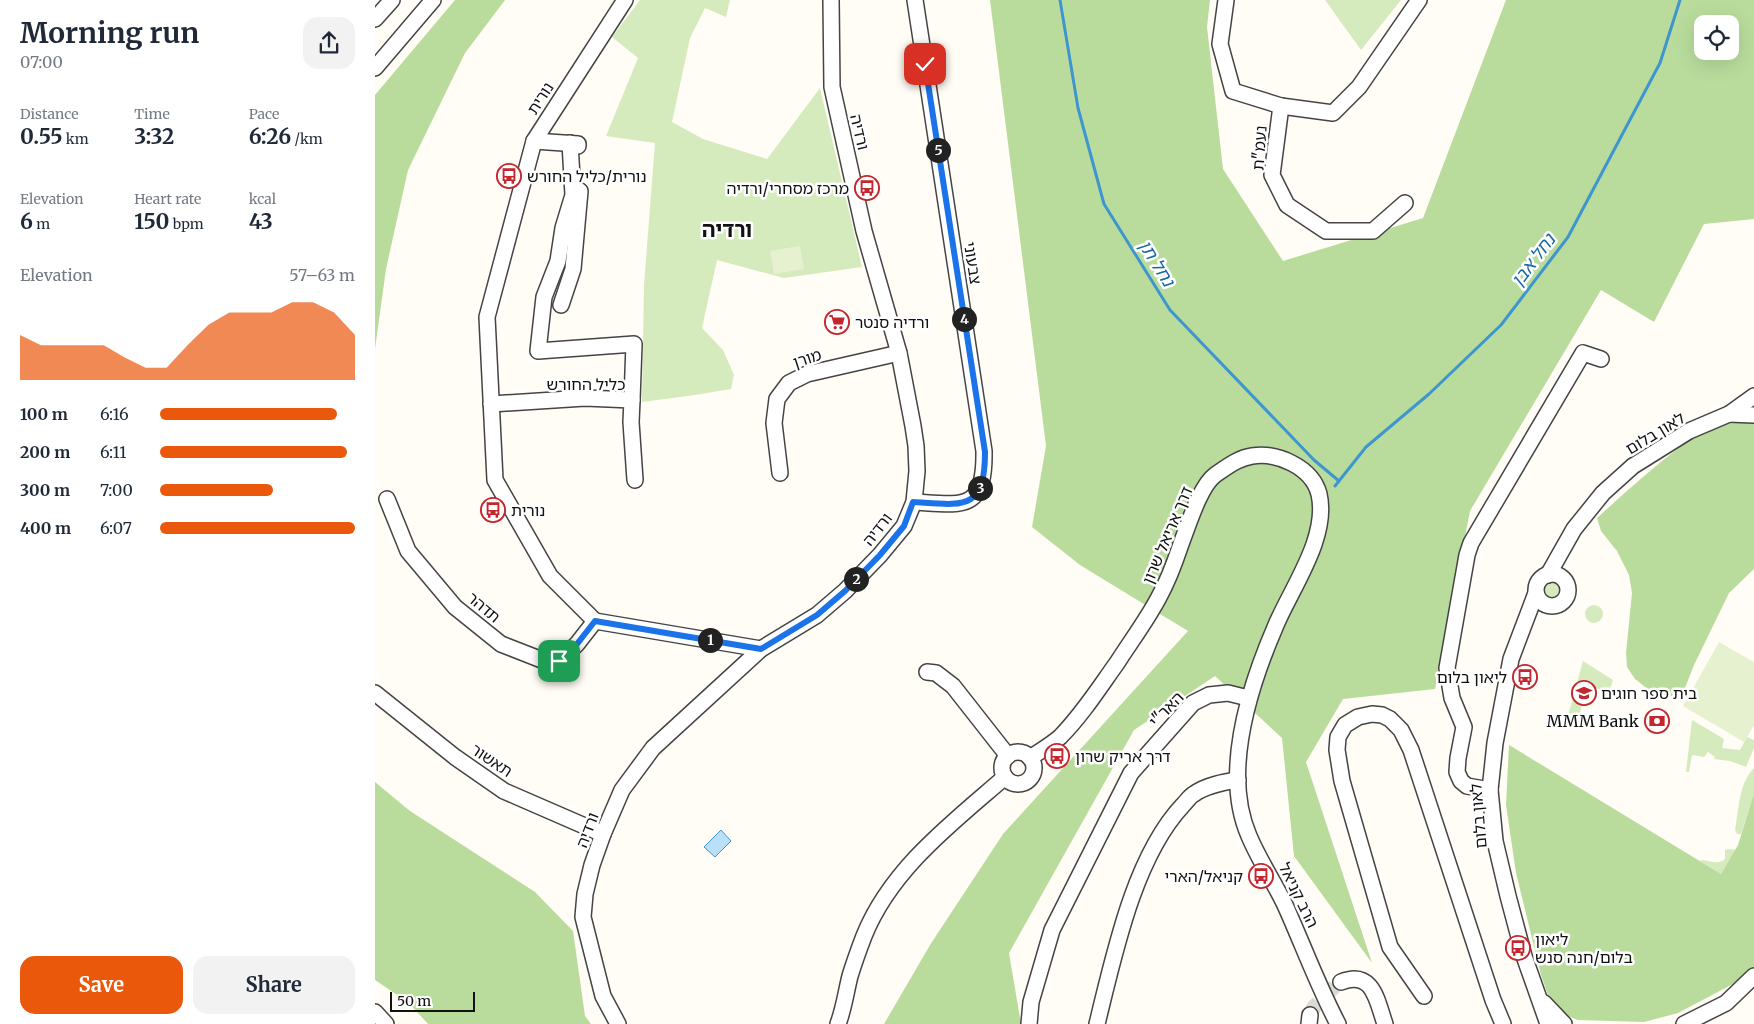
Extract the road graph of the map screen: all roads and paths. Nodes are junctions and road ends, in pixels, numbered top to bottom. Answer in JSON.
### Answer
{"nodes":[{"id":1,"x":392,"y":0,"type":"edge"},
{"id":2,"x":433,"y":0,"type":"edge"},
{"id":3,"x":625,"y":0,"type":"edge"},
{"id":4,"x":831,"y":0,"type":"edge"},
{"id":5,"x":915,"y":0,"type":"edge"},
{"id":6,"x":1226,"y":0,"type":"edge"},
{"id":7,"x":1419,"y":0,"type":"edge"},
{"id":8,"x":375,"y":19,"type":"edge"},
{"id":9,"x":375,"y":68,"type":"edge"},
{"id":10,"x":1281,"y":106,"type":"junction"},
{"id":11,"x":534,"y":140,"type":"junction"},
{"id":12,"x":569,"y":143,"type":"junction"},
{"id":13,"x":1405,"y":203,"type":"dead end"},
{"id":14,"x":561,"y":305,"type":"dead end"},
{"id":15,"x":899,"y":353,"type":"junction"},
{"id":16,"x":1601,"y":360,"type":"dead end"},
{"id":17,"x":1754,"y":396,"type":"edge"},
{"id":18,"x":632,"y":400,"type":"junction"},
{"id":19,"x":491,"y":404,"type":"junction"},
{"id":20,"x":1729,"y":414,"type":"junction"},
{"id":21,"x":1754,"y":415,"type":"edge"},
{"id":22,"x":779,"y":473,"type":"dead end"},
{"id":23,"x":635,"y":480,"type":"dead end"},
{"id":24,"x":387,"y":499,"type":"dead end"},
{"id":25,"x":913,"y":502,"type":"junction"},
{"id":26,"x":1569,"y":538,"type":"junction"},
{"id":27,"x":1548,"y":574,"type":"junction"},
{"id":28,"x":1565,"y":581,"type":"junction"},
{"id":29,"x":1536,"y":593,"type":"junction"},
{"id":30,"x":1549,"y":606,"type":"junction"},
{"id":31,"x":595,"y":621,"type":"junction"},
{"id":32,"x":1523,"y":629,"type":"junction"},
{"id":33,"x":761,"y":649,"type":"junction"},
{"id":34,"x":927,"y":672,"type":"dead end"},
{"id":35,"x":375,"y":693,"type":"edge"},
{"id":36,"x":1248,"y":698,"type":"junction"},
{"id":37,"x":1008,"y":756,"type":"junction"},
{"id":38,"x":1030,"y":758,"type":"junction"},
{"id":39,"x":1005,"y":777,"type":"junction"},
{"id":40,"x":1238,"y":780,"type":"junction"},
{"id":41,"x":1490,"y":790,"type":"junction"},
{"id":42,"x":603,"y":834,"type":"junction"},
{"id":43,"x":1754,"y":976,"type":"edge"},
{"id":44,"x":1341,"y":982,"type":"tunnel mouth"},
{"id":45,"x":1424,"y":996,"type":"dead end"},
{"id":46,"x":1540,"y":998,"type":"junction"},
{"id":47,"x":375,"y":1012,"type":"edge"},
{"id":48,"x":387,"y":1024,"type":"edge"},
{"id":49,"x":618,"y":1024,"type":"edge"},
{"id":50,"x":838,"y":1024,"type":"edge"},
{"id":51,"x":1029,"y":1024,"type":"edge"},
{"id":52,"x":1097,"y":1024,"type":"edge"},
{"id":53,"x":1338,"y":1024,"type":"edge"},
{"id":54,"x":1385,"y":1024,"type":"edge"},
{"id":55,"x":1503,"y":1024,"type":"edge"},
{"id":56,"x":1548,"y":1024,"type":"edge"},
{"id":57,"x":1564,"y":1024,"type":"edge"},
{"id":58,"x":1684,"y":1024,"type":"edge"}],
"edges":[{"from":1,"to":8,"type":"street"},
{"from":2,"to":9,"type":"street"},
{"from":3,"to":11,"type":"street","name":"נורית"},
{"from":4,"to":15,"type":"street","name":"ורדיה"},
{"from":5,"to":25,"type":"street","name":"צבעוני"},
{"from":6,"to":10,"type":"street","name":"נעמ\"ת"},
{"from":7,"to":10,"type":"street","name":"נעמ\"ת"},
{"from":10,"to":13,"type":"street","name":"נעמ\"ת"},
{"from":11,"to":12,"type":"street"},
{"from":11,"to":19,"type":"street","name":"נורית"},
{"from":12,"to":14,"type":"street"},
{"from":12,"to":18,"type":"street"},
{"from":15,"to":22,"type":"street","name":"מורן"},
{"from":15,"to":25,"type":"street","name":"ורדיה"},
{"from":16,"to":41,"type":"street"},
{"from":17,"to":20,"type":"street","name":"לאון בלום"},
{"from":18,"to":19,"type":"street","name":"כליל החורש"},
{"from":18,"to":23,"type":"street","name":"כליל החורש"},
{"from":19,"to":31,"type":"street","name":"נורית"},
{"from":20,"to":21,"type":"street","name":"לאון בלום"},
{"from":20,"to":26,"type":"street","name":"לאון בלום"},
{"from":24,"to":31,"type":"street","name":"תדהר"},
{"from":25,"to":33,"type":"street","name":"ורדיה"},
{"from":26,"to":27,"type":"street","name":"לאון בלום"},
{"from":26,"to":28,"type":"street","name":"לאון בלום"},
{"from":27,"to":28,"type":"street"},
{"from":27,"to":29,"type":"street"},
{"from":28,"to":30,"type":"street"},
{"from":29,"to":30,"type":"street"},
{"from":29,"to":32,"type":"street","name":"לאון בלום"},
{"from":30,"to":32,"type":"street","name":"לאון בלום"},
{"from":31,"to":33,"type":"street"},
{"from":32,"to":41,"type":"street","name":"לאון בלום"},
{"from":33,"to":42,"type":"street","name":"ורדיה"},
{"from":34,"to":37,"type":"street"},
{"from":35,"to":42,"type":"street","name":"תאשור"},
{"from":36,"to":38,"type":"street","name":"דרך אריאל שרון"},
{"from":36,"to":40,"type":"street"},
{"from":36,"to":51,"type":"street","name":"האר\"י"},
{"from":37,"to":38,"type":"street"},
{"from":37,"to":39,"type":"street"},
{"from":38,"to":39,"type":"street"},
{"from":39,"to":50,"type":"street"},
{"from":40,"to":52,"type":"street"},
{"from":40,"to":53,"type":"street","name":"הרב קניאל"},
{"from":41,"to":46,"type":"street","name":"לאון בלום"},
{"from":42,"to":49,"type":"street","name":"ורדיה"},
{"from":43,"to":58,"type":"street"},
{"from":44,"to":54,"type":"street"},
{"from":45,"to":55,"type":"street"},
{"from":46,"to":56,"type":"street","name":"לאון בלום"},
{"from":46,"to":57,"type":"street","name":"לאון בלום"},
{"from":47,"to":48,"type":"street"}]}
